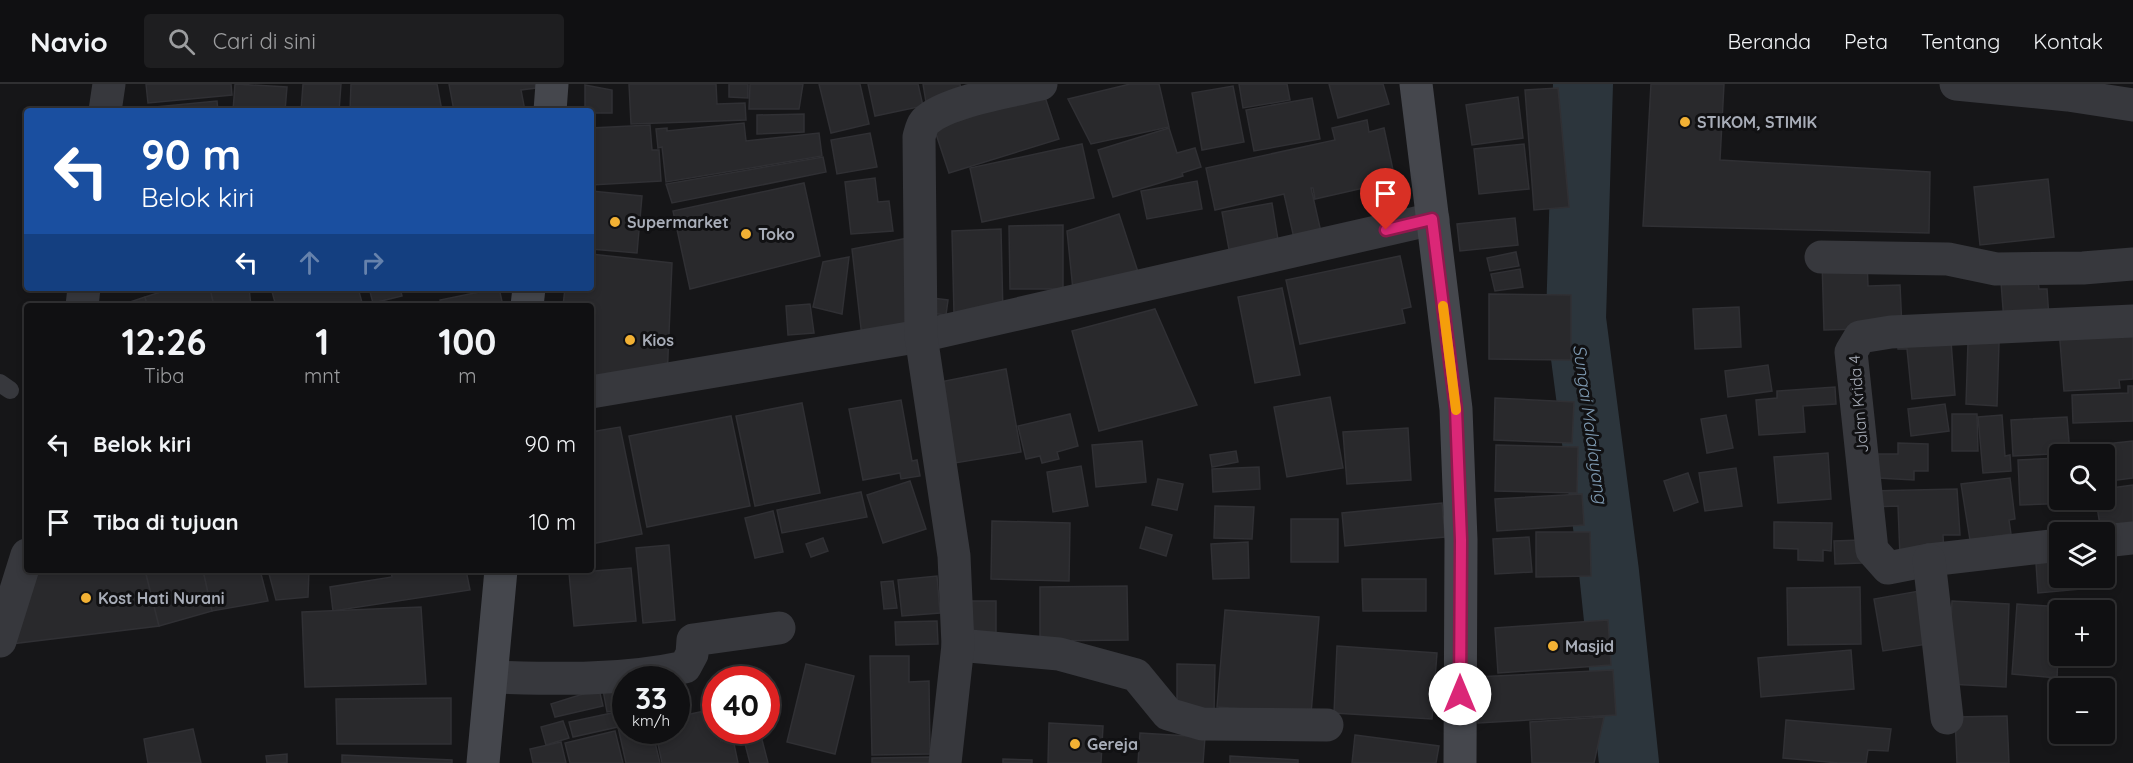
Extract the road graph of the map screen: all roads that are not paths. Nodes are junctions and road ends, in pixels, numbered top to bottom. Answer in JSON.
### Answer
{"nodes":[{"id":1,"x":109,"y":84,"type":"edge"},
{"id":2,"x":552,"y":84,"type":"edge"},
{"id":3,"x":1041,"y":84,"type":"edge"},
{"id":4,"x":1416,"y":84,"type":"edge"},
{"id":5,"x":1956,"y":84,"type":"edge"},
{"id":6,"x":2133,"y":105,"type":"edge"},
{"id":7,"x":105,"y":108,"type":"edge"},
{"id":8,"x":550,"y":108,"type":"edge"},
{"id":9,"x":1432,"y":219,"type":"junction"},
{"id":10,"x":1821,"y":257,"type":"dead end"},
{"id":11,"x":2133,"y":264,"type":"edge"},
{"id":12,"x":2133,"y":321,"type":"edge"},
{"id":13,"x":921,"y":336,"type":"junction"},
{"id":14,"x":594,"y":391,"type":"edge"},
{"id":15,"x":2133,"y":538,"type":"edge"},
{"id":16,"x":2115,"y":539,"type":"edge"},
{"id":17,"x":2049,"y":545,"type":"edge"},
{"id":18,"x":1929,"y":560,"type":"junction"},
{"id":19,"x":24,"y":564,"type":"edge"},
{"id":20,"x":501,"y":573,"type":"edge"},
{"id":21,"x":779,"y":628,"type":"dead end"},
{"id":22,"x":0,"y":640,"type":"edge"},
{"id":23,"x":958,"y":645,"type":"junction"},
{"id":24,"x":492,"y":678,"type":"junction"},
{"id":25,"x":1947,"y":718,"type":"dead end"},
{"id":26,"x":1327,"y":724,"type":"dead end"},
{"id":27,"x":483,"y":763,"type":"edge"},
{"id":28,"x":945,"y":763,"type":"edge"},
{"id":29,"x":1460,"y":763,"type":"edge"}],
"edges":[{"from":1,"to":7,"type":"street"},
{"from":2,"to":8,"type":"street"},
{"from":3,"to":13,"type":"street"},
{"from":4,"to":9,"type":"street"},
{"from":5,"to":6,"type":"street"},
{"from":9,"to":13,"type":"street"},
{"from":9,"to":29,"type":"street"},
{"from":10,"to":11,"type":"street"},
{"from":12,"to":18,"type":"street","name":"Jalan Krida 4"},
{"from":13,"to":14,"type":"street"},
{"from":13,"to":23,"type":"street"},
{"from":15,"to":16,"type":"street"},
{"from":17,"to":18,"type":"street","name":"Jalan Krida 4"},
{"from":18,"to":25,"type":"street"},
{"from":19,"to":22,"type":"street"},
{"from":20,"to":24,"type":"street"},
{"from":21,"to":24,"type":"street"},
{"from":23,"to":26,"type":"street"},
{"from":23,"to":28,"type":"street"},
{"from":24,"to":27,"type":"street"}]}
